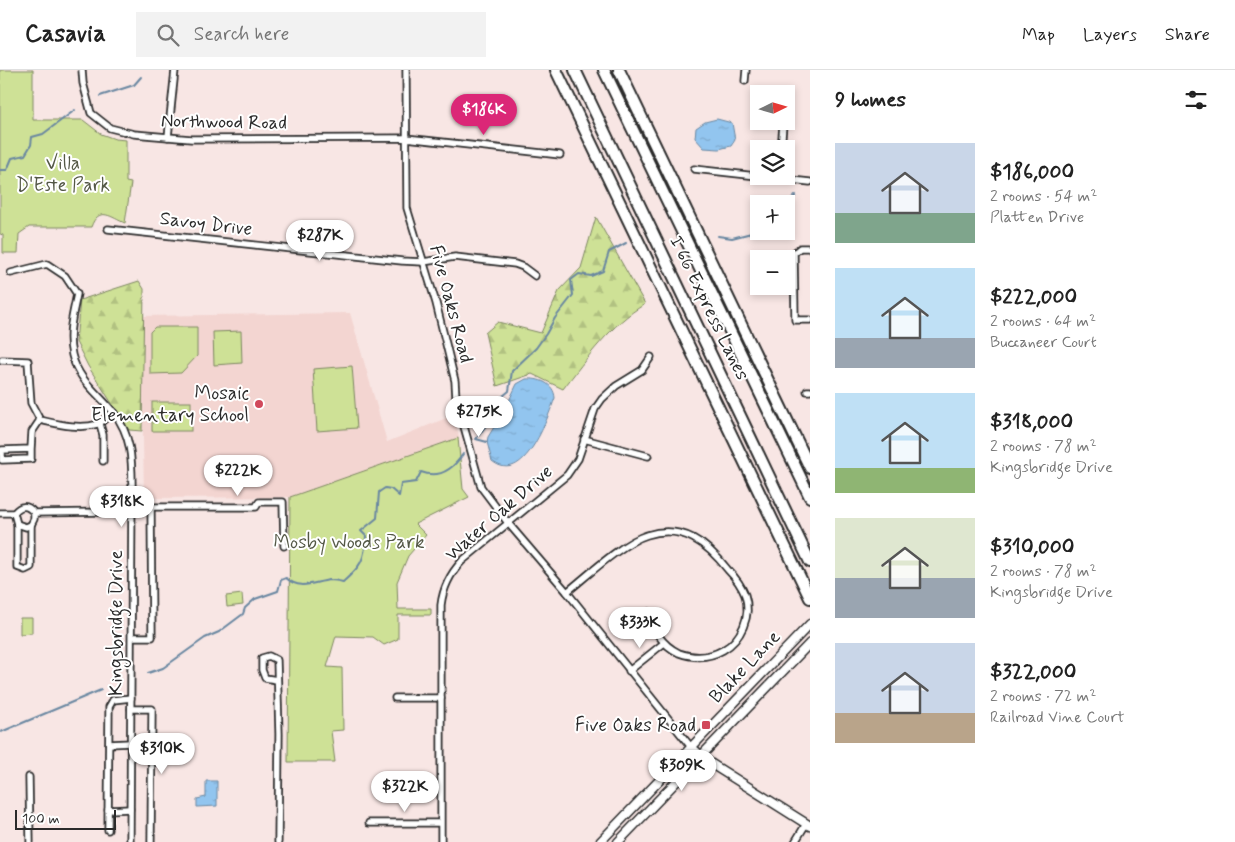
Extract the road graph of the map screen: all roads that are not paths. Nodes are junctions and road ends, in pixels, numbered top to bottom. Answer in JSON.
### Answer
{"nodes":[{"id":1,"x":82,"y":70,"type":"edge"},
{"id":2,"x":175,"y":70,"type":"edge"},
{"id":3,"x":406,"y":70,"type":"edge"},
{"id":4,"x":556,"y":70,"type":"edge"},
{"id":5,"x":575,"y":70,"type":"edge"},
{"id":6,"x":604,"y":70,"type":"edge"},
{"id":7,"x":619,"y":70,"type":"edge"},
{"id":8,"x":746,"y":70,"type":"edge"},
{"id":9,"x":745,"y":81,"type":"dead end"},
{"id":10,"x":168,"y":137,"type":"junction"},
{"id":11,"x":406,"y":138,"type":"junction"},
{"id":12,"x":560,"y":154,"type":"dead end"},
{"id":13,"x":694,"y":169,"type":"dead end"},
{"id":14,"x":750,"y":174,"type":"edge"},
{"id":15,"x":795,"y":180,"type":"edge"},
{"id":16,"x":810,"y":182,"type":"edge"},
{"id":17,"x":108,"y":229,"type":"dead end"},
{"id":18,"x":810,"y":248,"type":"edge"},
{"id":19,"x":423,"y":262,"type":"junction"},
{"id":20,"x":11,"y":273,"type":"dead end"},
{"id":21,"x":534,"y":276,"type":"dead end"},
{"id":22,"x":810,"y":320,"type":"edge"},
{"id":23,"x":651,"y":357,"type":"dead end"},
{"id":24,"x":2,"y":360,"type":"dead end"},
{"id":25,"x":113,"y":411,"type":"junction"},
{"id":26,"x":40,"y":420,"type":"junction"},
{"id":27,"x":100,"y":424,"type":"junction"},
{"id":28,"x":584,"y":439,"type":"junction"},
{"id":29,"x":31,"y":449,"type":"junction"},
{"id":30,"x":648,"y":456,"type":"dead end"},
{"id":31,"x":104,"y":461,"type":"dead end"},
{"id":32,"x":810,"y":468,"type":"edge"},
{"id":33,"x":810,"y":497,"type":"edge"},
{"id":34,"x":151,"y":507,"type":"junction"},
{"id":35,"x":132,"y":511,"type":"junction"},
{"id":36,"x":0,"y":513,"type":"edge"},
{"id":37,"x":34,"y":513,"type":"junction"},
{"id":38,"x":14,"y":514,"type":"junction"},
{"id":39,"x":508,"y":523,"type":"junction"},
{"id":40,"x":16,"y":524,"type":"junction"},
{"id":41,"x":31,"y":525,"type":"junction"},
{"id":42,"x":284,"y":546,"type":"dead end"},
{"id":43,"x":810,"y":562,"type":"edge"},
{"id":44,"x":567,"y":592,"type":"junction"},
{"id":45,"x":810,"y":598,"type":"edge"},
{"id":46,"x":649,"y":612,"type":"dead end"},
{"id":47,"x":810,"y":624,"type":"edge"},
{"id":48,"x":132,"y":637,"type":"junction"},
{"id":49,"x":664,"y":643,"type":"junction"},
{"id":50,"x":810,"y":644,"type":"edge"},
{"id":51,"x":629,"y":670,"type":"junction"},
{"id":52,"x":278,"y":680,"type":"dead end"},
{"id":53,"x":131,"y":698,"type":"junction"},
{"id":54,"x":395,"y":698,"type":"dead end"},
{"id":55,"x":441,"y":698,"type":"junction"},
{"id":56,"x":131,"y":709,"type":"junction"},
{"id":57,"x":131,"y":743,"type":"junction"},
{"id":58,"x":109,"y":744,"type":"junction"},
{"id":59,"x":691,"y":747,"type":"junction"},
{"id":60,"x":701,"y":756,"type":"junction"},
{"id":61,"x":29,"y":777,"type":"dead end"},
{"id":62,"x":108,"y":810,"type":"junction"},
{"id":63,"x":130,"y":810,"type":"junction"},
{"id":64,"x":369,"y":823,"type":"dead end"},
{"id":65,"x":440,"y":823,"type":"junction"},
{"id":66,"x":808,"y":825,"type":"edge"},
{"id":67,"x":108,"y":830,"type":"dead end"},
{"id":68,"x":30,"y":842,"type":"edge"},
{"id":69,"x":130,"y":842,"type":"edge"},
{"id":70,"x":151,"y":842,"type":"edge"},
{"id":71,"x":278,"y":842,"type":"edge"},
{"id":72,"x":440,"y":842,"type":"edge"},
{"id":73,"x":600,"y":842,"type":"edge"},
{"id":74,"x":618,"y":842,"type":"edge"},
{"id":75,"x":795,"y":842,"type":"edge"}],
"edges":[{"from":1,"to":10,"type":"street","name":"Northwood Road"},
{"from":2,"to":10,"type":"street"},
{"from":3,"to":11,"type":"street","name":"Five Oaks Road"},
{"from":4,"to":45,"type":"highway"},
{"from":5,"to":43,"type":"highway","name":"I 66 Express Lanes"},
{"from":6,"to":33,"type":"highway","name":"I 66 Express Lanes"},
{"from":7,"to":32,"type":"highway"},
{"from":8,"to":9,"type":"street"},
{"from":10,"to":11,"type":"street","name":"Northwood Road"},
{"from":11,"to":12,"type":"street","name":"Northwood Road"},
{"from":11,"to":19,"type":"street","name":"Five Oaks Road"},
{"from":13,"to":14,"type":"street"},
{"from":15,"to":16,"type":"street"},
{"from":17,"to":19,"type":"street","name":"Savoy Drive"},
{"from":18,"to":22,"type":"street"},
{"from":19,"to":21,"type":"street","name":"Savoy Drive"},
{"from":19,"to":39,"type":"street","name":"Five Oaks Road"},
{"from":20,"to":25,"type":"street","name":"Kingsbridge Drive"},
{"from":23,"to":28,"type":"street","name":"Water Oak Drive"},
{"from":24,"to":26,"type":"street"},
{"from":25,"to":27,"type":"street"},
{"from":25,"to":35,"type":"street","name":"Kingsbridge Drive"},
{"from":26,"to":27,"type":"street"},
{"from":26,"to":29,"type":"street"},
{"from":27,"to":31,"type":"street"},
{"from":28,"to":30,"type":"street"},
{"from":28,"to":39,"type":"street","name":"Water Oak Drive"},
{"from":29,"to":29,"type":"street"},
{"from":34,"to":35,"type":"street"},
{"from":34,"to":42,"type":"street"},
{"from":34,"to":48,"type":"street"},
{"from":35,"to":37,"type":"street"},
{"from":35,"to":48,"type":"street","name":"Kingsbridge Drive"},
{"from":36,"to":38,"type":"street"},
{"from":37,"to":38,"type":"street"},
{"from":37,"to":41,"type":"street"},
{"from":38,"to":40,"type":"street"},
{"from":39,"to":44,"type":"street","name":"Five Oaks Road"},
{"from":39,"to":55,"type":"street","name":"Water Oak Drive"},
{"from":40,"to":41,"type":"street"},
{"from":40,"to":41,"type":"street"},
{"from":44,"to":49,"type":"street"},
{"from":44,"to":51,"type":"street","name":"Five Oaks Road"},
{"from":46,"to":49,"type":"street"},
{"from":47,"to":59,"type":"main road","name":"Blake Lane"},
{"from":48,"to":53,"type":"street","name":"Kingsbridge Drive"},
{"from":49,"to":51,"type":"street"},
{"from":50,"to":60,"type":"main road","name":"Blake Lane"},
{"from":51,"to":59,"type":"street","name":"Five Oaks Road"},
{"from":52,"to":71,"type":"street"},
{"from":53,"to":56,"type":"street","name":"Kingsbridge Drive"},
{"from":53,"to":58,"type":"street"},
{"from":54,"to":55,"type":"street"},
{"from":55,"to":65,"type":"street","name":"Water Oak Drive"},
{"from":56,"to":57,"type":"street","name":"Kingsbridge Drive"},
{"from":56,"to":70,"type":"street"},
{"from":57,"to":58,"type":"street"},
{"from":57,"to":63,"type":"street","name":"Kingsbridge Drive"},
{"from":58,"to":62,"type":"street"},
{"from":59,"to":60,"type":"main road","name":"Five Oaks Road"},
{"from":59,"to":73,"type":"main road","name":"Blake Lane"},
{"from":60,"to":66,"type":"main road","name":"Five Oaks Road"},
{"from":60,"to":74,"type":"main road","name":"Blake Lane"},
{"from":61,"to":68,"type":"street"},
{"from":62,"to":63,"type":"street"},
{"from":62,"to":67,"type":"street"},
{"from":63,"to":69,"type":"street","name":"Kingsbridge Drive"},
{"from":64,"to":65,"type":"street"},
{"from":65,"to":72,"type":"street","name":"Water Oak Drive"},
{"from":66,"to":75,"type":"street"}]}
